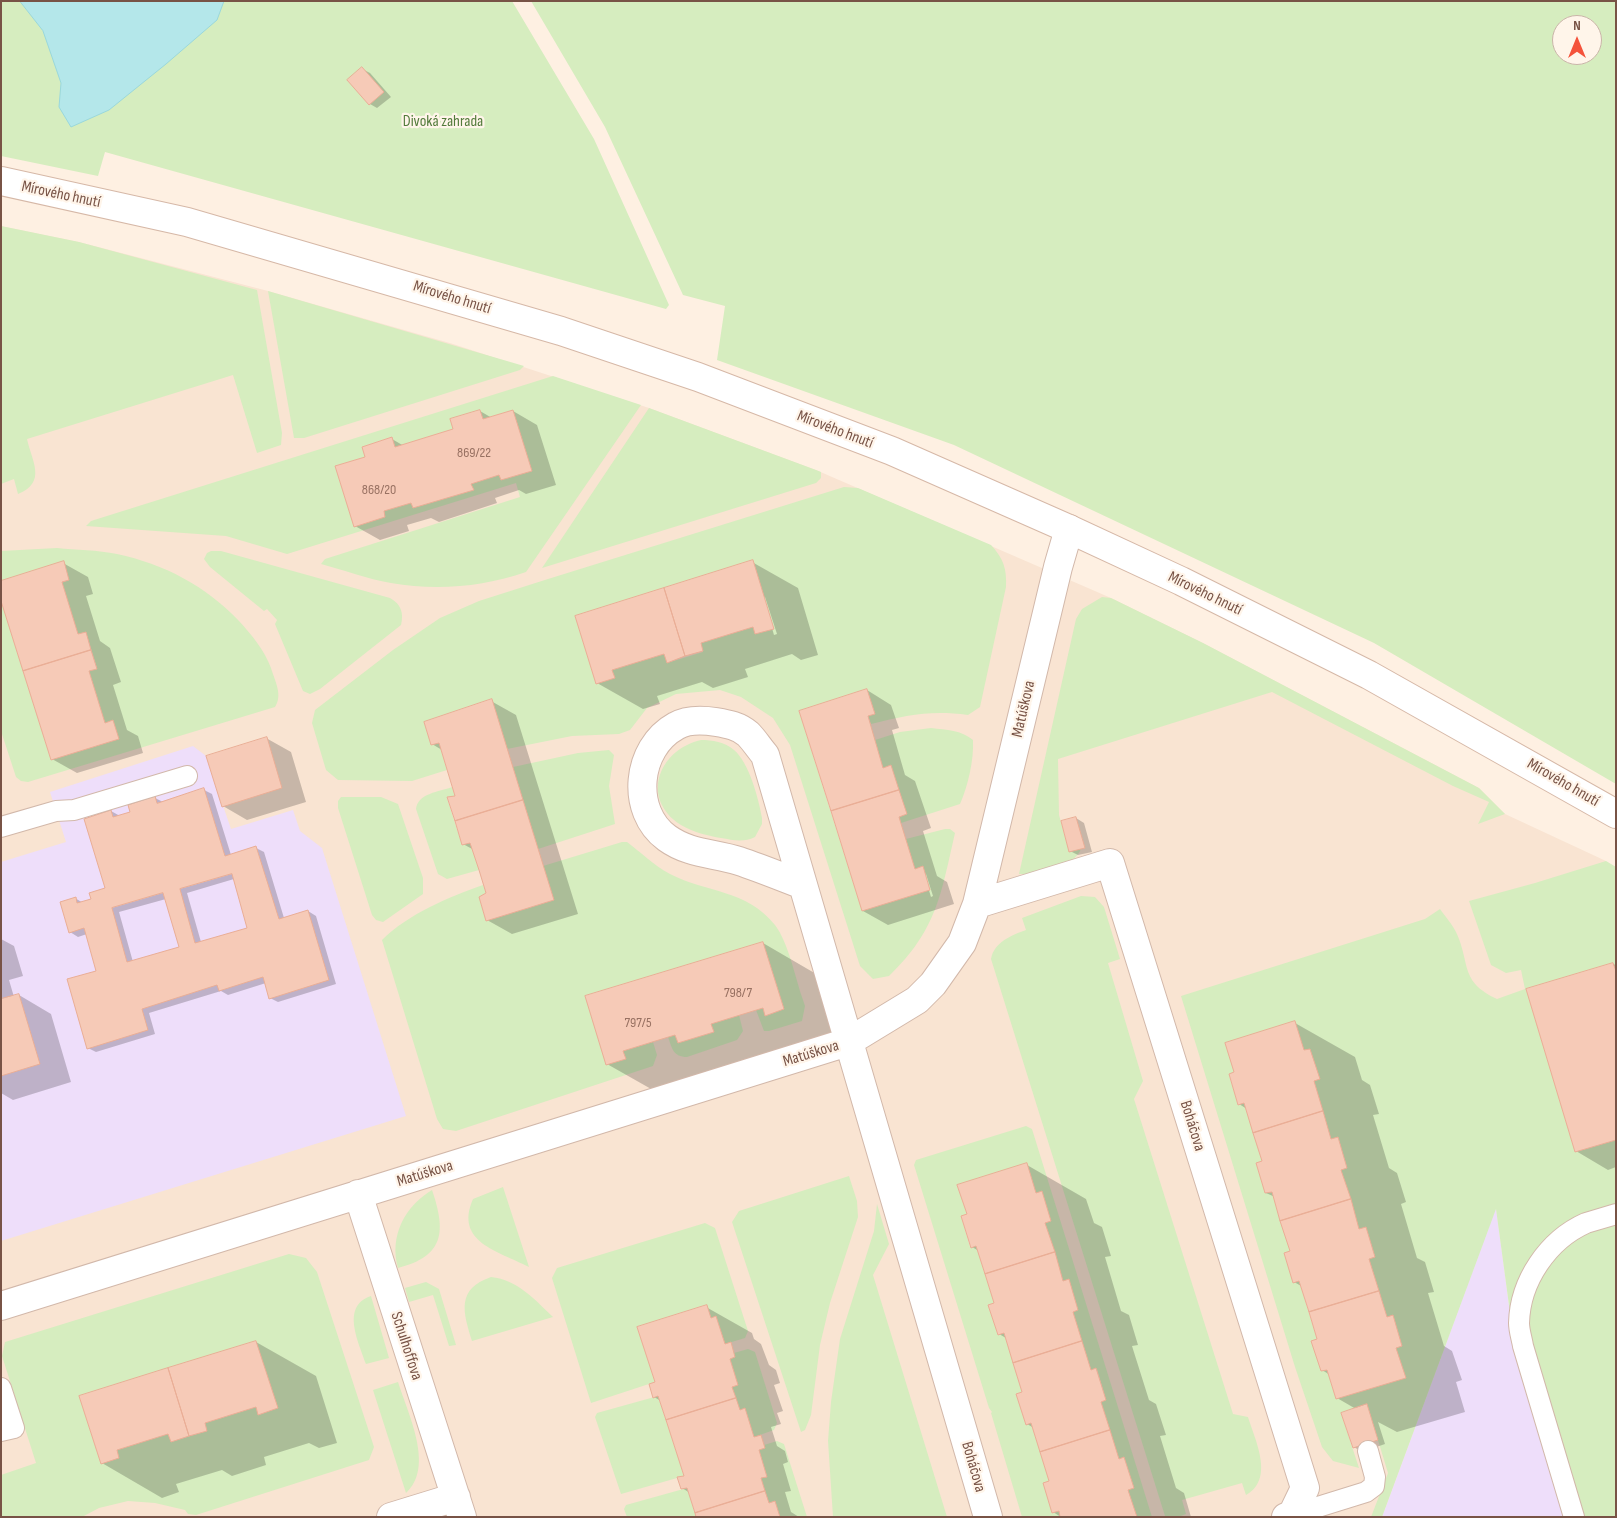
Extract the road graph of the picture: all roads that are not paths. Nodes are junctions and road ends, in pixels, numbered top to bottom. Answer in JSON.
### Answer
{"nodes":[{"id":1,"x":1,"y":181,"type":"edge"},
{"id":2,"x":1069,"y":529,"type":"junction"},
{"id":3,"x":187,"y":776,"type":"dead end"},
{"id":4,"x":1616,"y":814,"type":"edge"},
{"id":5,"x":1,"y":828,"type":"edge"},
{"id":6,"x":803,"y":885,"type":"junction"},
{"id":7,"x":977,"y":904,"type":"junction"},
{"id":8,"x":848,"y":1042,"type":"junction"},
{"id":9,"x":358,"y":1194,"type":"junction"},
{"id":10,"x":1616,"y":1214,"type":"edge"},
{"id":11,"x":1,"y":1306,"type":"edge"},
{"id":12,"x":1,"y":1388,"type":"edge"},
{"id":13,"x":1,"y":1431,"type":"edge"},
{"id":14,"x":1368,"y":1451,"type":"dead end"},
{"id":15,"x":459,"y":1507,"type":"edge"},
{"id":16,"x":1289,"y":1516,"type":"edge"},
{"id":17,"x":392,"y":1517,"type":"edge"},
{"id":18,"x":988,"y":1517,"type":"edge"},
{"id":19,"x":1574,"y":1517,"type":"edge"}],
"edges":[{"from":1,"to":2,"type":"street","name":"Mírového hnutí"},
{"from":2,"to":4,"type":"street","name":"Mírového hnutí"},
{"from":2,"to":7,"type":"street","name":"Matúškova"},
{"from":3,"to":5,"type":"lane"},
{"from":6,"to":6,"type":"street","name":"Matúškova"},
{"from":6,"to":8,"type":"street","name":"Matúškova"},
{"from":7,"to":8,"type":"street","name":"Matúškova"},
{"from":7,"to":16,"type":"street","name":"Boháčova"},
{"from":8,"to":9,"type":"street","name":"Matúškova"},
{"from":8,"to":18,"type":"street","name":"Boháčova"},
{"from":9,"to":11,"type":"street","name":"Matúškova"},
{"from":9,"to":15,"type":"street","name":"Schulhoffova"},
{"from":10,"to":19,"type":"lane"},
{"from":12,"to":13,"type":"lane"},
{"from":14,"to":16,"type":"lane"},
{"from":15,"to":17,"type":"street","name":"Schulhoffova"}]}
